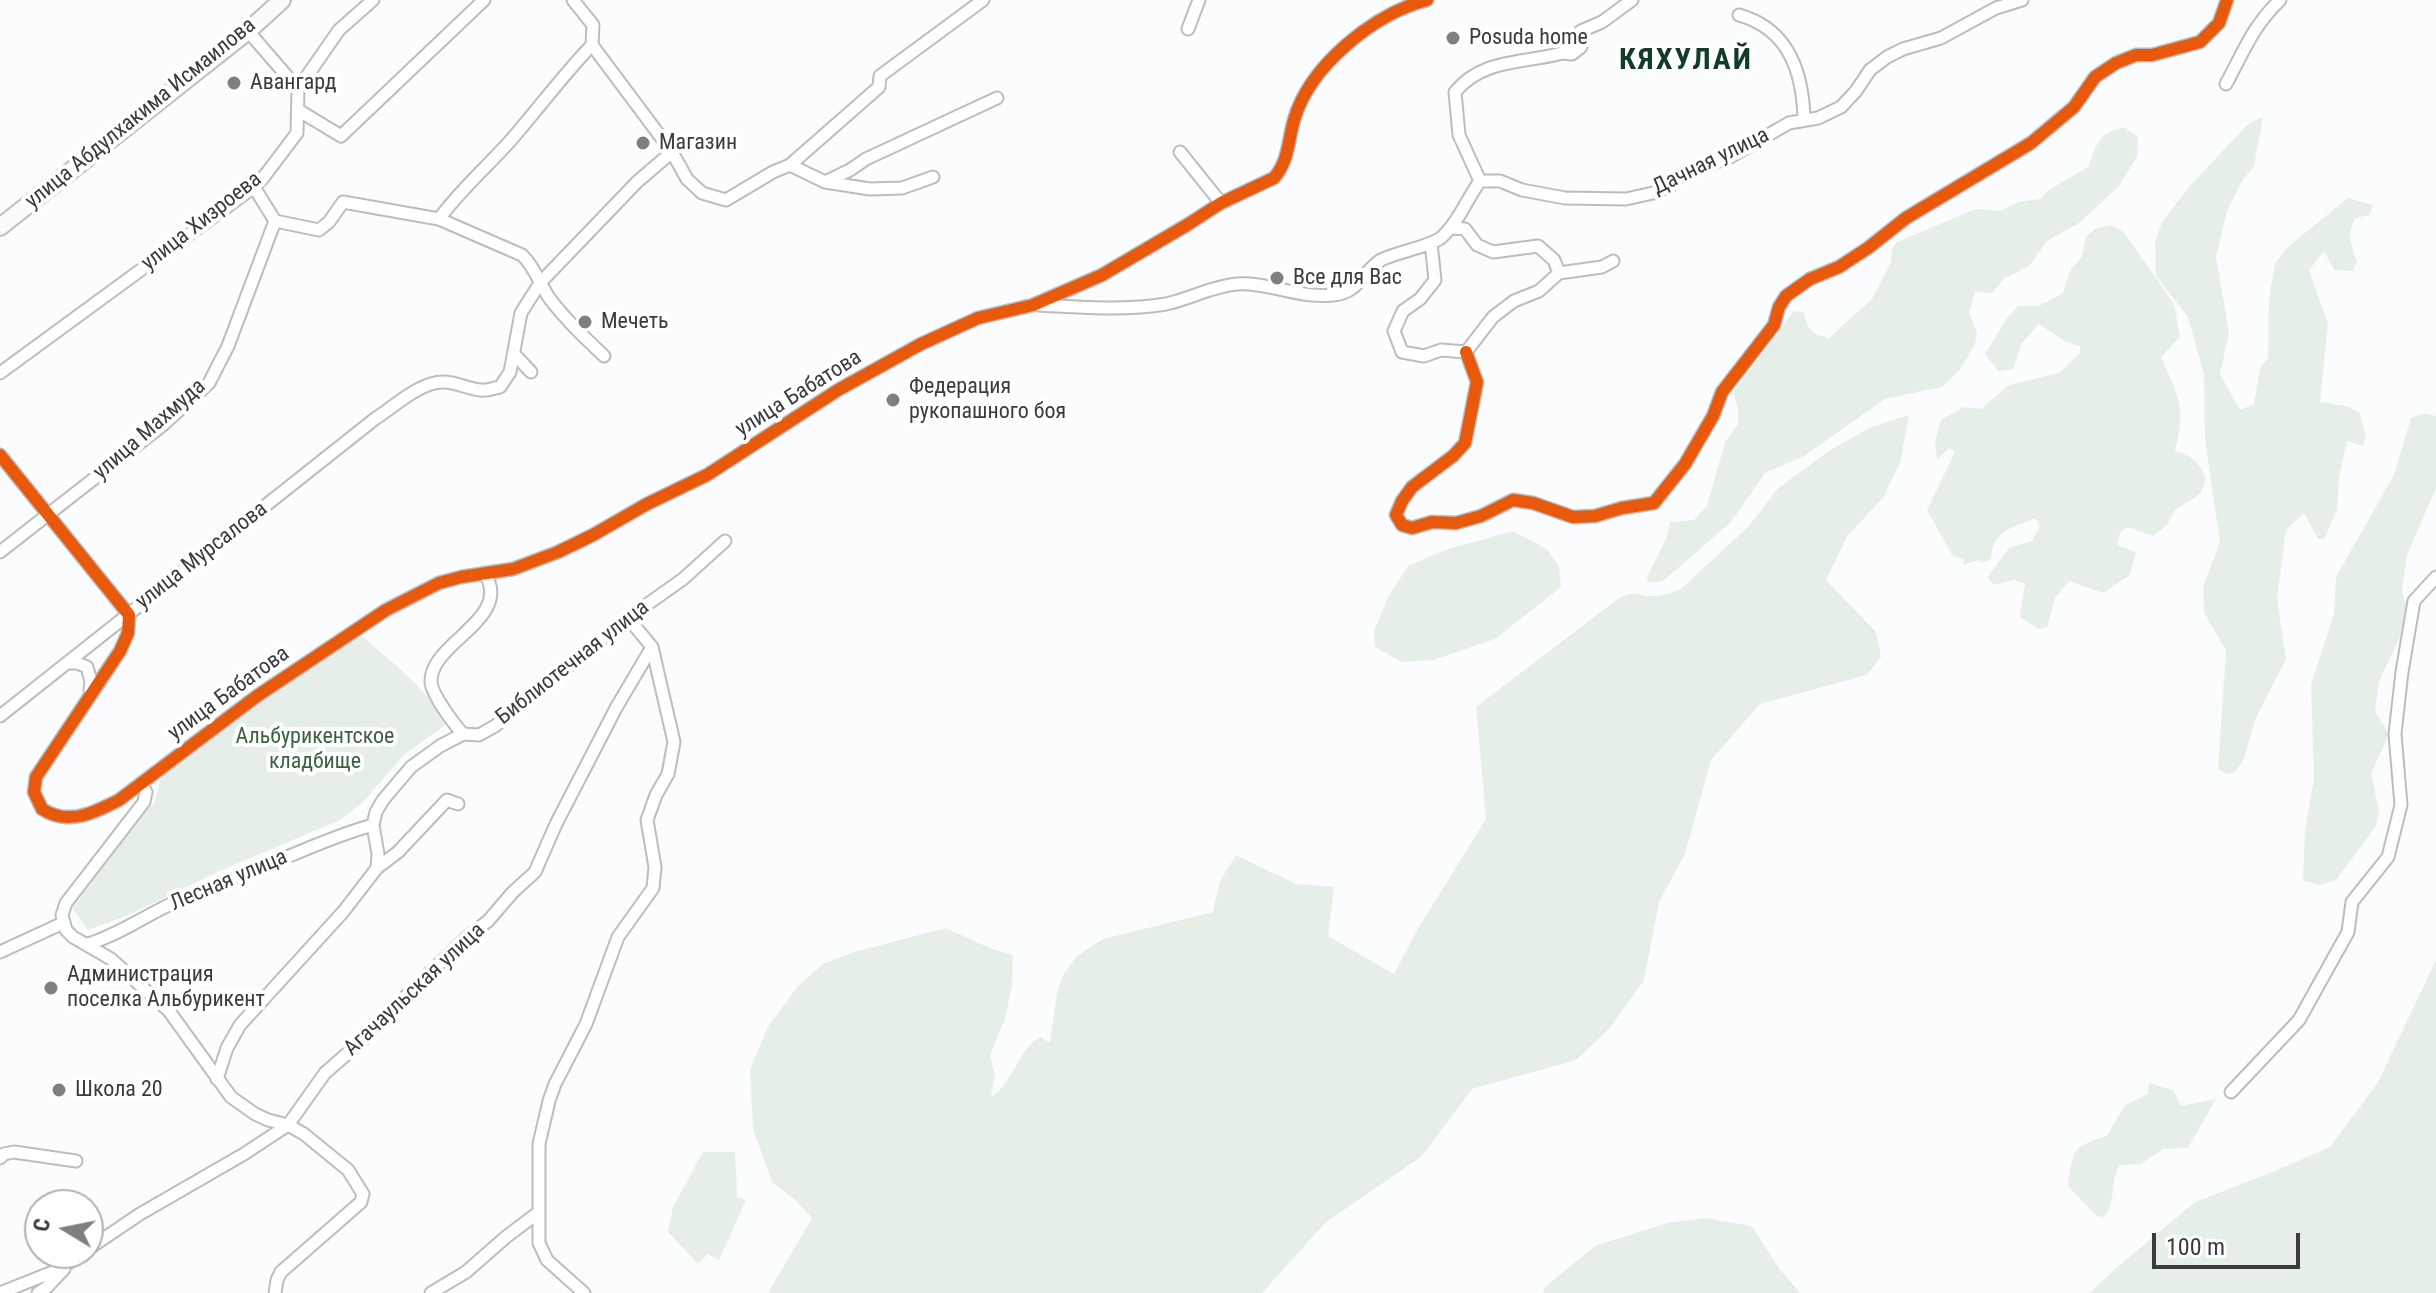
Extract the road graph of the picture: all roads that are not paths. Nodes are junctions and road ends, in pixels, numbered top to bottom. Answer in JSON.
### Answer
{"nodes":[{"id":1,"x":282,"y":0,"type":"edge"},
{"id":2,"x":373,"y":0,"type":"edge"},
{"id":3,"x":484,"y":0,"type":"edge"},
{"id":4,"x":573,"y":0,"type":"edge"},
{"id":5,"x":983,"y":0,"type":"edge"},
{"id":6,"x":1199,"y":0,"type":"edge"},
{"id":7,"x":1427,"y":0,"type":"edge"},
{"id":8,"x":1632,"y":0,"type":"edge"},
{"id":9,"x":2022,"y":0,"type":"edge"},
{"id":10,"x":2227,"y":0,"type":"edge"},
{"id":11,"x":2280,"y":0,"type":"edge"},
{"id":12,"x":1739,"y":15,"type":"dead end"},
{"id":13,"x":1188,"y":29,"type":"dead end"},
{"id":14,"x":248,"y":31,"type":"junction"},
{"id":15,"x":592,"y":45,"type":"junction"},
{"id":16,"x":2226,"y":84,"type":"dead end"},
{"id":17,"x":298,"y":89,"type":"junction"},
{"id":18,"x":997,"y":98,"type":"dead end"},
{"id":19,"x":298,"y":110,"type":"junction"},
{"id":20,"x":1804,"y":120,"type":"junction"},
{"id":21,"x":672,"y":152,"type":"junction"},
{"id":22,"x":1180,"y":152,"type":"dead end"},
{"id":23,"x":790,"y":165,"type":"junction"},
{"id":24,"x":933,"y":177,"type":"dead end"},
{"id":25,"x":1480,"y":181,"type":"junction"},
{"id":26,"x":825,"y":182,"type":"junction"},
{"id":27,"x":254,"y":187,"type":"junction"},
{"id":28,"x":1221,"y":203,"type":"junction"},
{"id":29,"x":439,"y":219,"type":"junction"},
{"id":30,"x":275,"y":221,"type":"junction"},
{"id":31,"x":0,"y":227,"type":"edge"},
{"id":32,"x":1451,"y":228,"type":"junction"},
{"id":33,"x":1431,"y":243,"type":"junction"},
{"id":34,"x":1613,"y":261,"type":"dead end"},
{"id":35,"x":1559,"y":273,"type":"junction"},
{"id":36,"x":540,"y":283,"type":"junction"},
{"id":37,"x":1033,"y":305,"type":"junction"},
{"id":38,"x":1466,"y":352,"type":"junction"},
{"id":39,"x":514,"y":354,"type":"junction"},
{"id":40,"x":604,"y":356,"type":"dead end"},
{"id":41,"x":531,"y":372,"type":"dead end"},
{"id":42,"x":0,"y":373,"type":"edge"},
{"id":43,"x":0,"y":455,"type":"edge"},
{"id":44,"x":48,"y":515,"type":"junction"},
{"id":45,"x":725,"y":541,"type":"dead end"},
{"id":46,"x":0,"y":552,"type":"edge"},
{"id":47,"x":485,"y":574,"type":"junction"},
{"id":48,"x":2436,"y":577,"type":"edge"},
{"id":49,"x":129,"y":615,"type":"junction"},
{"id":50,"x":628,"y":618,"type":"junction"},
{"id":51,"x":652,"y":647,"type":"junction"},
{"id":52,"x":69,"y":663,"type":"junction"},
{"id":53,"x":90,"y":693,"type":"junction"},
{"id":54,"x":0,"y":716,"type":"edge"},
{"id":55,"x":463,"y":734,"type":"junction"},
{"id":56,"x":141,"y":784,"type":"junction"},
{"id":57,"x":458,"y":804,"type":"dead end"},
{"id":58,"x":373,"y":825,"type":"junction"},
{"id":59,"x":377,"y":868,"type":"junction"},
{"id":60,"x":63,"y":923,"type":"junction"},
{"id":61,"x":88,"y":944,"type":"junction"},
{"id":62,"x":0,"y":952,"type":"edge"},
{"id":63,"x":217,"y":1079,"type":"junction"},
{"id":64,"x":2231,"y":1092,"type":"dead end"},
{"id":65,"x":288,"y":1125,"type":"junction"},
{"id":66,"x":0,"y":1158,"type":"edge"},
{"id":67,"x":76,"y":1161,"type":"dead end"},
{"id":68,"x":539,"y":1212,"type":"junction"},
{"id":69,"x":104,"y":1238,"type":"edge"},
{"id":70,"x":60,"y":1269,"type":"edge"},
{"id":71,"x":65,"y":1269,"type":"edge"},
{"id":72,"x":0,"y":1293,"type":"edge"},
{"id":73,"x":38,"y":1293,"type":"edge"},
{"id":74,"x":275,"y":1293,"type":"edge"},
{"id":75,"x":431,"y":1293,"type":"edge"},
{"id":76,"x":584,"y":1293,"type":"edge"}],
"edges":[{"from":1,"to":14,"type":"main road","name":"улица Абдулхакима Исмаилова"},
{"from":2,"to":17,"type":"street"},
{"from":3,"to":19,"type":"street"},
{"from":4,"to":15,"type":"street"},
{"from":5,"to":23,"type":"street"},
{"from":6,"to":13,"type":"street"},
{"from":7,"to":28,"type":"street","name":"улица Бабатова"},
{"from":8,"to":25,"type":"street"},
{"from":9,"to":20,"type":"street","name":"Дачная улица"},
{"from":10,"to":38,"type":"street"},
{"from":11,"to":16,"type":"street"},
{"from":12,"to":20,"type":"street"},
{"from":14,"to":17,"type":"street"},
{"from":14,"to":31,"type":"main road","name":"улица Абдулхакима Исмаилова"},
{"from":15,"to":21,"type":"street"},
{"from":15,"to":29,"type":"street"},
{"from":17,"to":19,"type":"street","name":"улица Хизроева"},
{"from":18,"to":26,"type":"street"},
{"from":19,"to":27,"type":"street","name":"улица Хизроева"},
{"from":20,"to":25,"type":"street","name":"Дачная улица"},
{"from":21,"to":23,"type":"street"},
{"from":21,"to":36,"type":"street"},
{"from":22,"to":28,"type":"street"},
{"from":23,"to":26,"type":"street"},
{"from":24,"to":26,"type":"street"},
{"from":25,"to":32,"type":"street"},
{"from":27,"to":30,"type":"street"},
{"from":27,"to":42,"type":"street","name":"улица Хизроева"},
{"from":28,"to":37,"type":"street","name":"улица Бабатова"},
{"from":29,"to":30,"type":"street"},
{"from":29,"to":36,"type":"street"},
{"from":30,"to":44,"type":"street","name":"улица Махмуда"},
{"from":32,"to":33,"type":"street"},
{"from":32,"to":35,"type":"street"},
{"from":33,"to":37,"type":"street"},
{"from":33,"to":38,"type":"street"},
{"from":34,"to":35,"type":"street"},
{"from":35,"to":38,"type":"street"},
{"from":36,"to":39,"type":"street"},
{"from":36,"to":40,"type":"street"},
{"from":37,"to":47,"type":"street","name":"улица Бабатова"},
{"from":39,"to":41,"type":"street"},
{"from":39,"to":49,"type":"street","name":"улица Мурсалова"},
{"from":43,"to":44,"type":"street"},
{"from":44,"to":46,"type":"street","name":"улица Махмуда"},
{"from":44,"to":49,"type":"street"},
{"from":45,"to":50,"type":"street","name":"Библиотечная улица"},
{"from":47,"to":55,"type":"street"},
{"from":47,"to":56,"type":"street","name":"улица Бабатова"},
{"from":48,"to":64,"type":"street"},
{"from":49,"to":52,"type":"street","name":"улица Мурсалова"},
{"from":49,"to":53,"type":"street"},
{"from":50,"to":51,"type":"street"},
{"from":50,"to":55,"type":"street","name":"Библиотечная улица"},
{"from":51,"to":65,"type":"street","name":"Агачаульская улица"},
{"from":51,"to":68,"type":"street"},
{"from":52,"to":53,"type":"street"},
{"from":52,"to":54,"type":"street","name":"улица Мурсалова"},
{"from":53,"to":56,"type":"street","name":"улица Бабатова"},
{"from":55,"to":58,"type":"street","name":"Библиотечная улица"},
{"from":56,"to":60,"type":"street"},
{"from":57,"to":59,"type":"street"},
{"from":58,"to":59,"type":"street"},
{"from":58,"to":61,"type":"street","name":"Лесная улица"},
{"from":59,"to":63,"type":"street"},
{"from":60,"to":61,"type":"street"},
{"from":60,"to":62,"type":"street"},
{"from":61,"to":63,"type":"street"},
{"from":63,"to":65,"type":"street"},
{"from":65,"to":69,"type":"street","name":"Агачаульская улица"},
{"from":65,"to":74,"type":"street"},
{"from":66,"to":67,"type":"street"},
{"from":68,"to":75,"type":"street"},
{"from":68,"to":76,"type":"street"},
{"from":70,"to":72,"type":"street"},
{"from":71,"to":73,"type":"street"}]}
